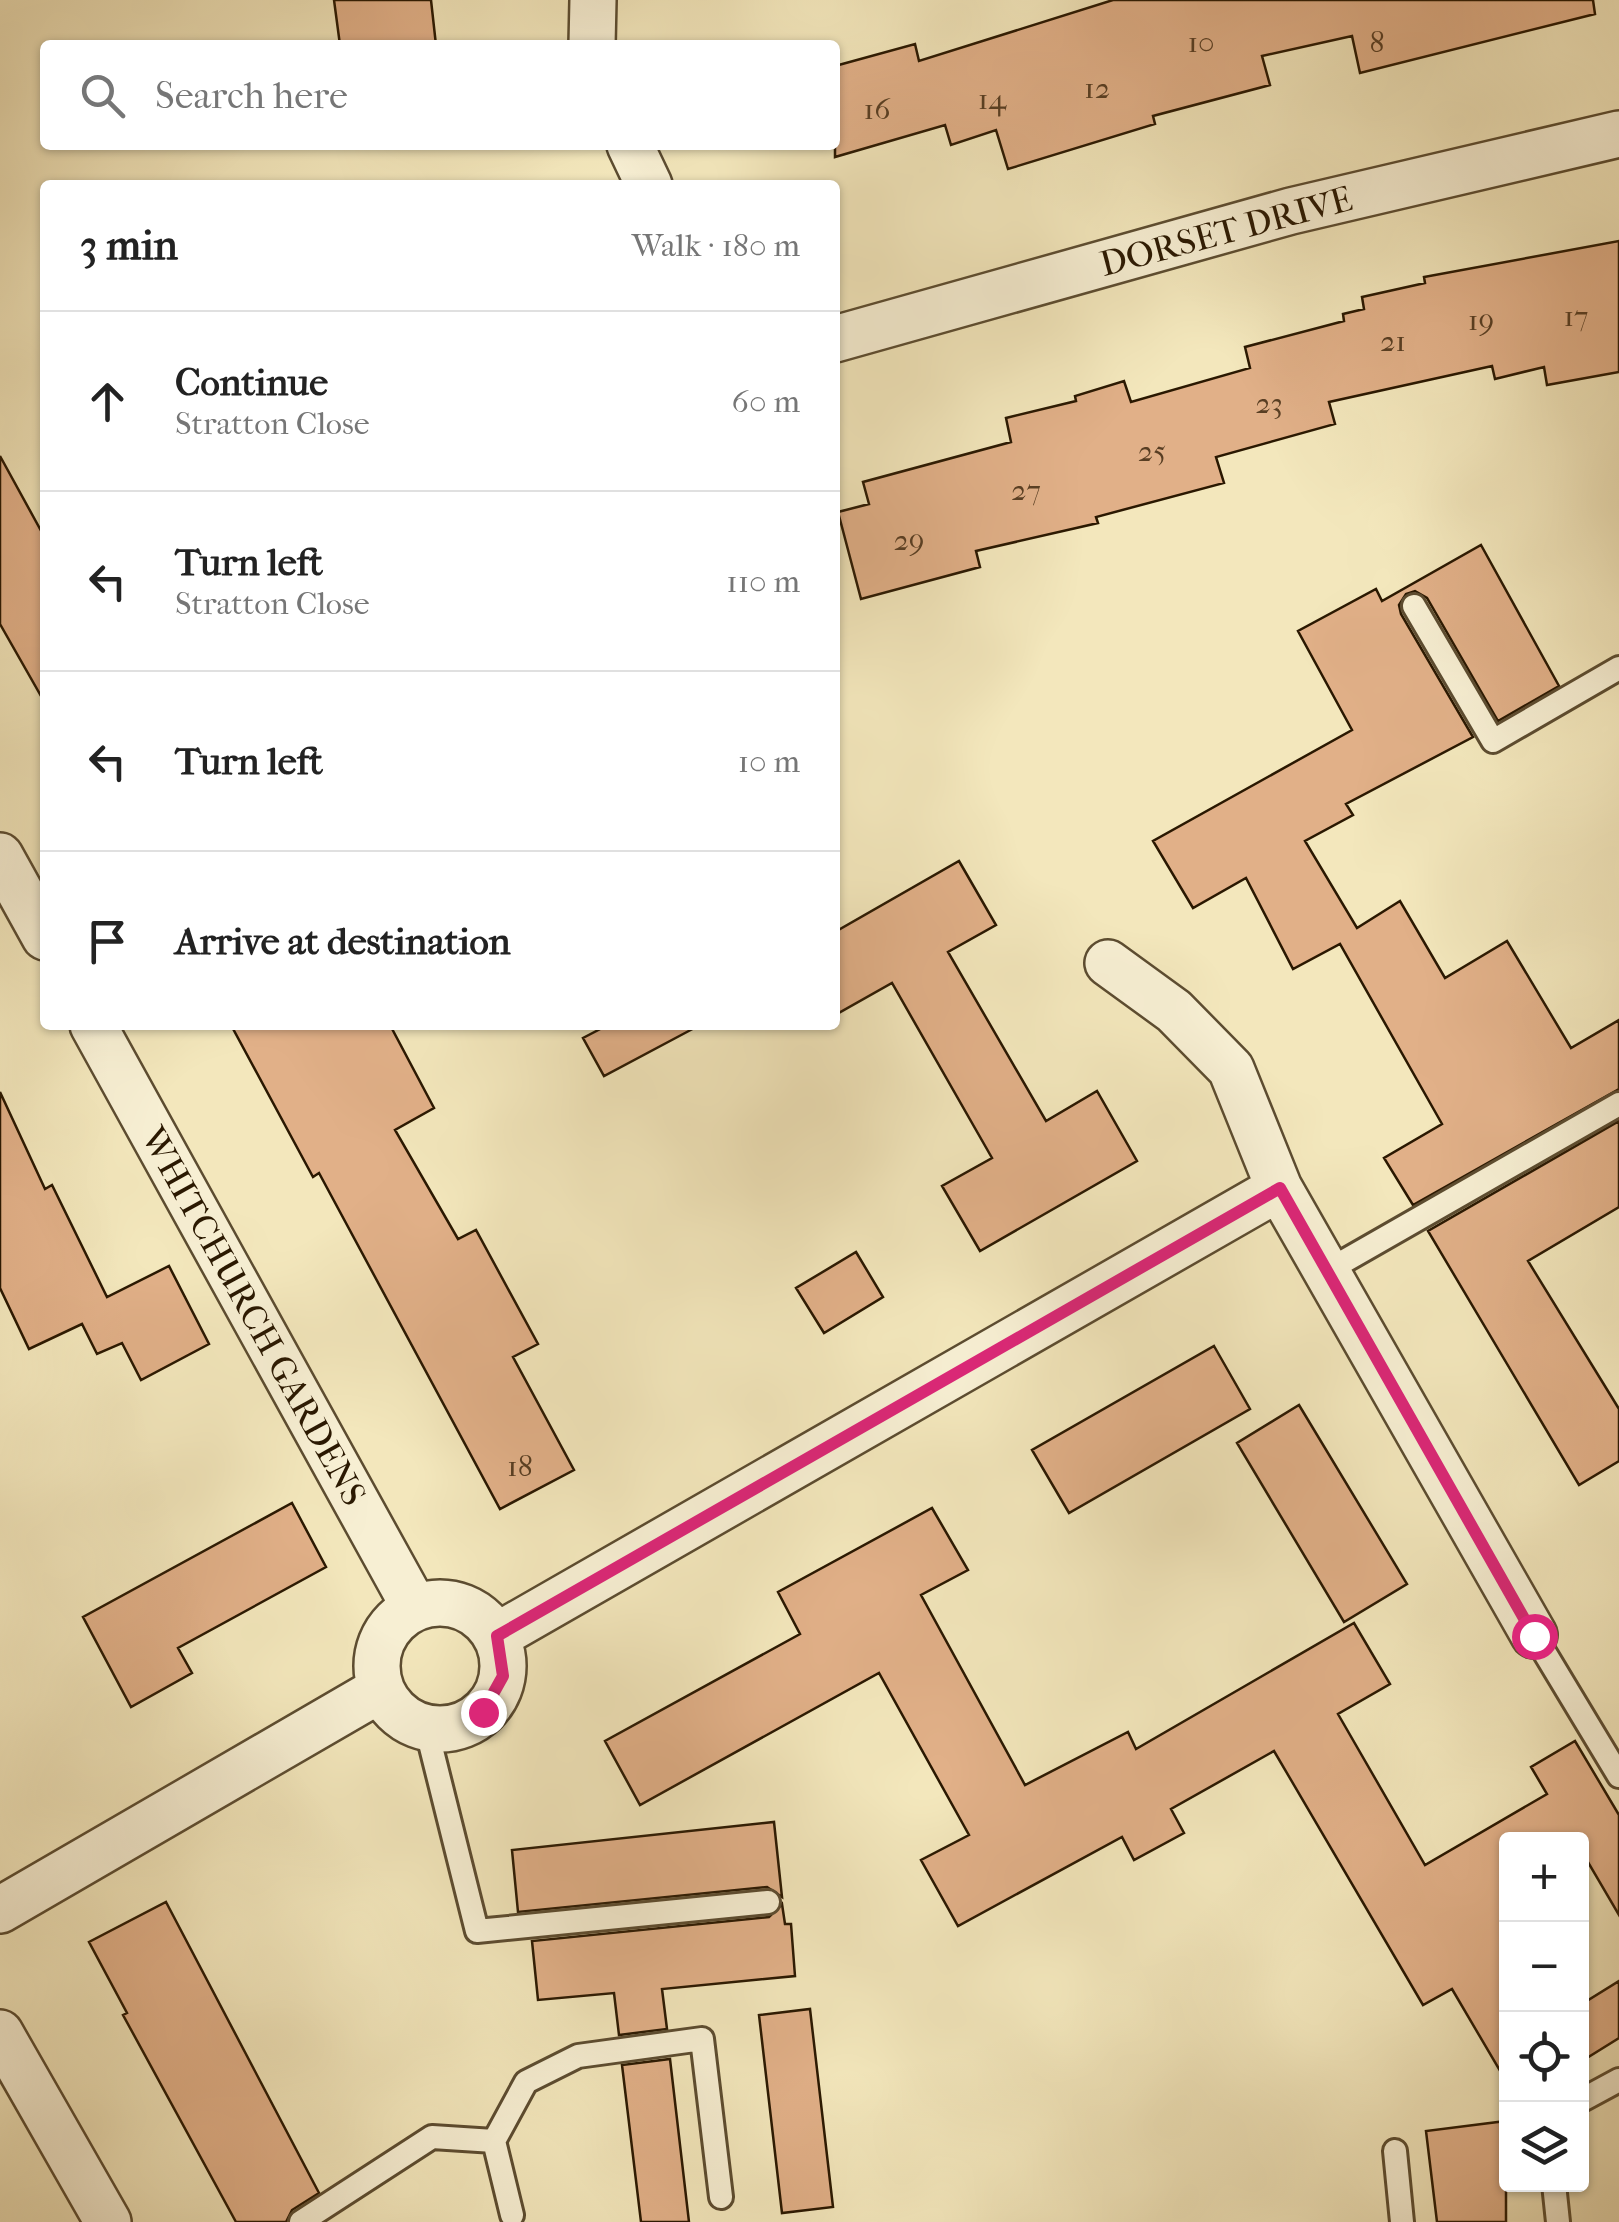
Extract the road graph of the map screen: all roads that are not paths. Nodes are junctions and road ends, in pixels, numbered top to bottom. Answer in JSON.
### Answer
{"nodes":[{"id":1,"x":593,"y":0,"type":"edge"},
{"id":2,"x":592,"y":40,"type":"edge"},
{"id":3,"x":1619,"y":134,"type":"edge"},
{"id":4,"x":632,"y":150,"type":"edge"},
{"id":5,"x":647,"y":180,"type":"edge"},
{"id":6,"x":840,"y":339,"type":"edge"},
{"id":7,"x":1414,"y":606,"type":"dead end"},
{"id":8,"x":1619,"y":668,"type":"edge"},
{"id":9,"x":0,"y":856,"type":"edge"},
{"id":10,"x":40,"y":929,"type":"edge"},
{"id":11,"x":1108,"y":964,"type":"dead end"},
{"id":12,"x":96,"y":1030,"type":"edge"},
{"id":13,"x":1619,"y":1104,"type":"edge"},
{"id":14,"x":1280,"y":1188,"type":"junction"},
{"id":15,"x":1326,"y":1270,"type":"junction"},
{"id":16,"x":415,"y":1608,"type":"junction"},
{"id":17,"x":497,"y":1636,"type":"junction"},
{"id":18,"x":1534,"y":1636,"type":"joint"},
{"id":19,"x":381,"y":1688,"type":"junction"},
{"id":20,"x":426,"y":1728,"type":"junction"},
{"id":21,"x":1619,"y":1776,"type":"edge"},
{"id":22,"x":768,"y":1902,"type":"dead end"},
{"id":23,"x":0,"y":1910,"type":"edge"},
{"id":24,"x":0,"y":2033,"type":"edge"},
{"id":25,"x":1619,"y":2080,"type":"edge"},
{"id":26,"x":1589,"y":2096,"type":"edge"},
{"id":27,"x":494,"y":2141,"type":"junction"},
{"id":28,"x":1395,"y":2151,"type":"dead end"},
{"id":29,"x":1555,"y":2192,"type":"edge"},
{"id":30,"x":720,"y":2196,"type":"dead end"},
{"id":31,"x":512,"y":2214,"type":"dead end"},
{"id":32,"x":108,"y":2222,"type":"edge"},
{"id":33,"x":301,"y":2222,"type":"edge"},
{"id":34,"x":1402,"y":2222,"type":"edge"},
{"id":35,"x":1558,"y":2222,"type":"edge"}],
"edges":[{"from":1,"to":2,"type":"street"},
{"from":3,"to":6,"type":"street","name":"DORSET DRIVE"},
{"from":4,"to":5,"type":"street"},
{"from":7,"to":8,"type":"lane"},
{"from":9,"to":10,"type":"street"},
{"from":11,"to":14,"type":"street"},
{"from":12,"to":16,"type":"street","name":"WHITCHURCH GARDENS"},
{"from":13,"to":15,"type":"lane"},
{"from":14,"to":15,"type":"street"},
{"from":14,"to":17,"type":"street"},
{"from":15,"to":18,"type":"street"},
{"from":16,"to":17,"type":"street"},
{"from":16,"to":19,"type":"street"},
{"from":17,"to":20,"type":"street"},
{"from":18,"to":21,"type":"lane"},
{"from":19,"to":20,"type":"street"},
{"from":19,"to":23,"type":"street"},
{"from":20,"to":22,"type":"lane"},
{"from":24,"to":32,"type":"street"},
{"from":25,"to":26,"type":"lane"},
{"from":27,"to":30,"type":"lane"},
{"from":27,"to":31,"type":"lane"},
{"from":27,"to":33,"type":"lane"},
{"from":28,"to":34,"type":"lane"},
{"from":29,"to":35,"type":"lane"}]}
